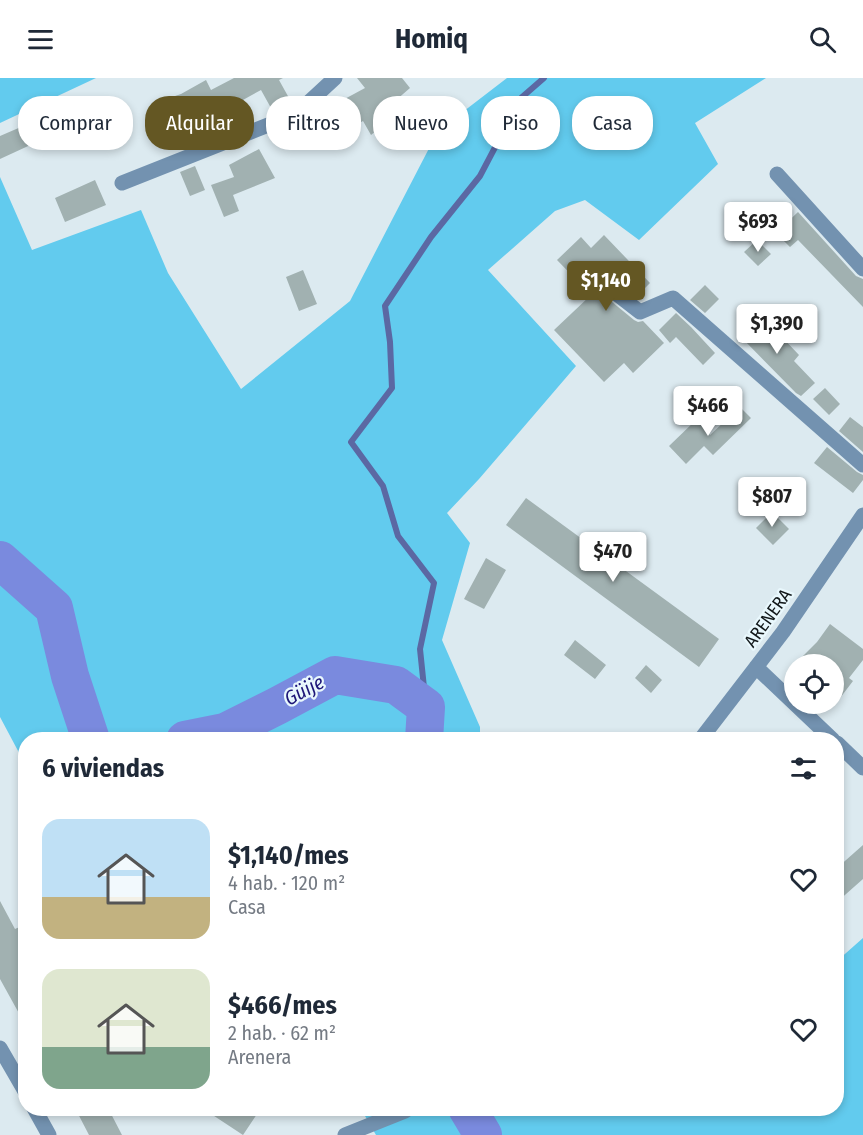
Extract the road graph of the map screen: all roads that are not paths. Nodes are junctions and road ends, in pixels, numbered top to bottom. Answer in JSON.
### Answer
{"nodes":[{"id":1,"x":335,"y":78,"type":"edge"},
{"id":2,"x":777,"y":174,"type":"dead end"},
{"id":3,"x":122,"y":183,"type":"dead end"},
{"id":4,"x":863,"y":269,"type":"edge"},
{"id":5,"x":604,"y":284,"type":"dead end"},
{"id":6,"x":863,"y":465,"type":"edge"},
{"id":7,"x":860,"y":526,"type":"edge"},
{"id":8,"x":756,"y":667,"type":"junction"},
{"id":9,"x":706,"y":732,"type":"edge"},
{"id":10,"x":825,"y":732,"type":"edge"},
{"id":11,"x":844,"y":750,"type":"edge"},
{"id":12,"x":863,"y":768,"type":"edge"},
{"id":13,"x":0,"y":1048,"type":"edge"},
{"id":14,"x":18,"y":1079,"type":"edge"},
{"id":15,"x":38,"y":1116,"type":"edge"},
{"id":16,"x":392,"y":1116,"type":"edge"},
{"id":17,"x":49,"y":1135,"type":"edge"},
{"id":18,"x":345,"y":1135,"type":"edge"}],
"edges":[{"from":1,"to":3,"type":"street"},
{"from":2,"to":4,"type":"street"},
{"from":5,"to":6,"type":"street"},
{"from":7,"to":8,"type":"street","name":"ARENERA"},
{"from":8,"to":9,"type":"street","name":"ARENERA"},
{"from":8,"to":10,"type":"street"},
{"from":11,"to":12,"type":"street"},
{"from":13,"to":14,"type":"street"},
{"from":15,"to":17,"type":"street"},
{"from":16,"to":18,"type":"street"}]}
